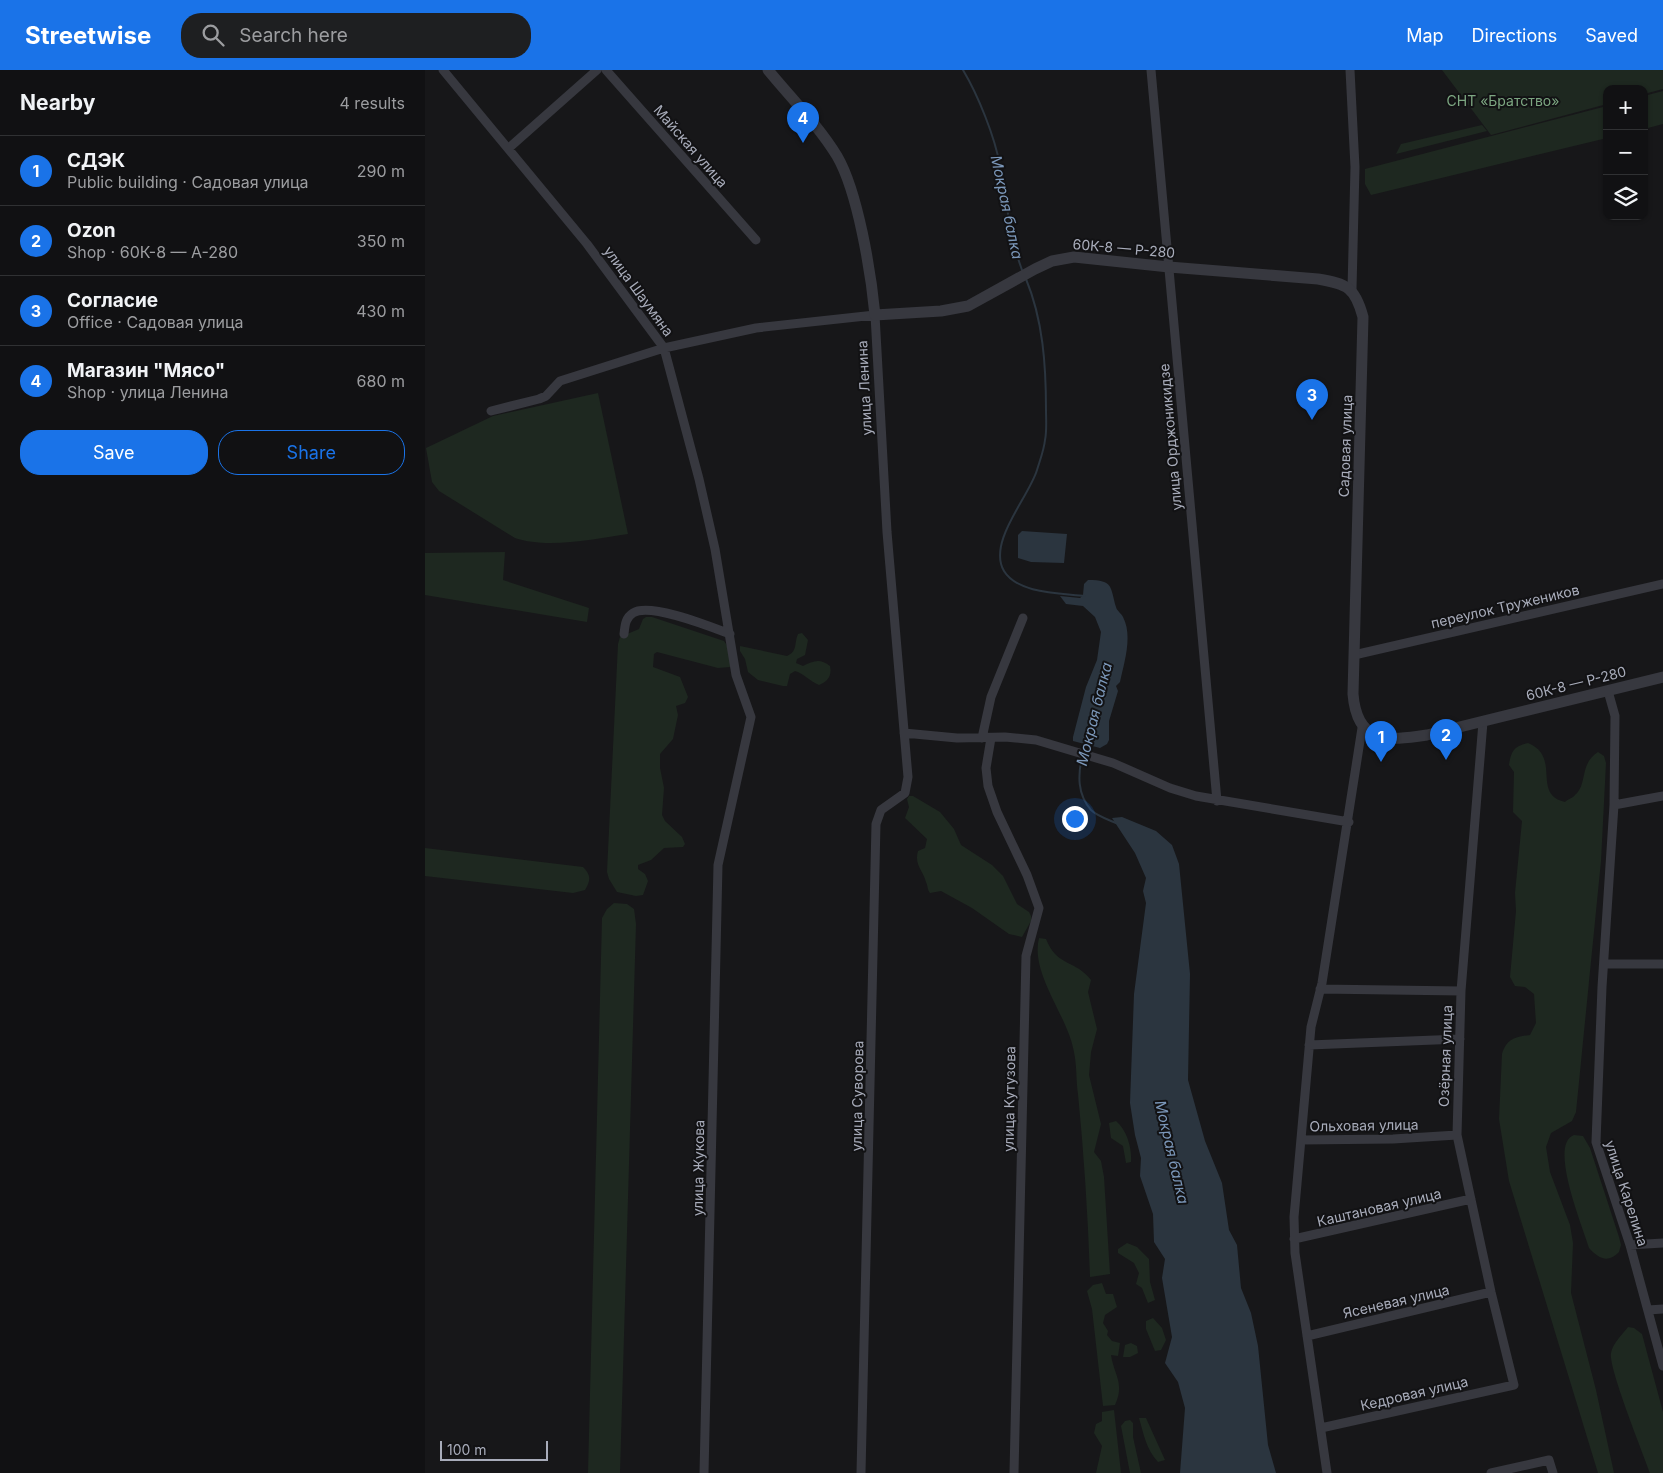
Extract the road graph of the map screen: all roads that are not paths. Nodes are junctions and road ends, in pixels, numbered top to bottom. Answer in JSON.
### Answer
{"nodes":[{"id":1,"x":443,"y":70,"type":"edge"},
{"id":2,"x":597,"y":70,"type":"edge"},
{"id":3,"x":606,"y":70,"type":"edge"},
{"id":4,"x":768,"y":70,"type":"edge"},
{"id":5,"x":1151,"y":70,"type":"edge"},
{"id":6,"x":1350,"y":70,"type":"edge"},
{"id":7,"x":509,"y":148,"type":"junction"},
{"id":8,"x":756,"y":240,"type":"dead end"},
{"id":9,"x":1169,"y":268,"type":"junction"},
{"id":10,"x":1352,"y":289,"type":"junction"},
{"id":11,"x":875,"y":315,"type":"junction"},
{"id":12,"x":663,"y":348,"type":"junction"},
{"id":13,"x":491,"y":411,"type":"dead end"},
{"id":14,"x":1663,"y":584,"type":"edge"},
{"id":15,"x":1023,"y":618,"type":"dead end"},
{"id":16,"x":625,"y":634,"type":"dead end"},
{"id":17,"x":730,"y":634,"type":"junction"},
{"id":18,"x":1354,"y":655,"type":"junction"},
{"id":19,"x":1663,"y":677,"type":"edge"},
{"id":20,"x":1608,"y":691,"type":"junction"},
{"id":21,"x":1483,"y":722,"type":"junction"},
{"id":22,"x":1362,"y":728,"type":"junction"},
{"id":23,"x":904,"y":733,"type":"junction"},
{"id":24,"x":987,"y":738,"type":"junction"},
{"id":25,"x":1663,"y":796,"type":"edge"},
{"id":26,"x":1217,"y":801,"type":"junction"},
{"id":27,"x":1614,"y":805,"type":"junction"},
{"id":28,"x":1349,"y":822,"type":"junction"},
{"id":29,"x":718,"y":865,"type":"joint"},
{"id":30,"x":1604,"y":964,"type":"junction"},
{"id":31,"x":1663,"y":964,"type":"edge"},
{"id":32,"x":1320,"y":989,"type":"junction"},
{"id":33,"x":1461,"y":991,"type":"junction"},
{"id":34,"x":1459,"y":1039,"type":"junction"},
{"id":35,"x":1309,"y":1045,"type":"junction"},
{"id":36,"x":1457,"y":1135,"type":"junction"},
{"id":37,"x":1301,"y":1140,"type":"junction"},
{"id":38,"x":1471,"y":1199,"type":"junction"},
{"id":39,"x":1294,"y":1239,"type":"junction"},
{"id":40,"x":1663,"y":1243,"type":"edge"},
{"id":41,"x":1630,"y":1245,"type":"junction"},
{"id":42,"x":1491,"y":1292,"type":"junction"},
{"id":43,"x":1663,"y":1309,"type":"edge"},
{"id":44,"x":1648,"y":1310,"type":"junction"},
{"id":45,"x":1307,"y":1336,"type":"junction"},
{"id":46,"x":1663,"y":1366,"type":"edge"},
{"id":47,"x":1514,"y":1385,"type":"joint"},
{"id":48,"x":1321,"y":1428,"type":"junction"},
{"id":49,"x":704,"y":1473,"type":"edge"},
{"id":50,"x":861,"y":1473,"type":"edge"},
{"id":51,"x":1014,"y":1473,"type":"edge"},
{"id":52,"x":1327,"y":1473,"type":"edge"},
{"id":53,"x":1491,"y":1473,"type":"edge"},
{"id":54,"x":1553,"y":1473,"type":"edge"}],
"edges":[{"from":1,"to":7,"type":"street","name":"улица Шаумяна"},
{"from":2,"to":7,"type":"street"},
{"from":3,"to":8,"type":"street","name":"Майская улица"},
{"from":4,"to":11,"type":"street","name":"улица Ленина"},
{"from":5,"to":9,"type":"street","name":"улица Орджоникидзе"},
{"from":6,"to":10,"type":"street","name":"Садовая улица"},
{"from":7,"to":12,"type":"street","name":"улица Шаумяна"},
{"from":9,"to":10,"type":"street","name":"60К-8 — Р-280"},
{"from":9,"to":11,"type":"street","name":"60К-8 — Р-280"},
{"from":9,"to":26,"type":"street","name":"улица Орджоникидзе"},
{"from":10,"to":18,"type":"street","name":"Садовая улица"},
{"from":11,"to":12,"type":"street"},
{"from":11,"to":23,"type":"street","name":"улица Ленина"},
{"from":12,"to":13,"type":"street"},
{"from":12,"to":17,"type":"street","name":"улица Шаумяна"},
{"from":14,"to":18,"type":"street","name":"переулок Тружеников"},
{"from":15,"to":24,"type":"street","name":"улица Кутузова"},
{"from":16,"to":17,"type":"street"},
{"from":17,"to":29,"type":"street","name":"улица Шаумяна"},
{"from":18,"to":22,"type":"street","name":"Садовая улица"},
{"from":19,"to":20,"type":"street","name":"60К-8 — Р-280"},
{"from":20,"to":21,"type":"street","name":"60К-8 — Р-280"},
{"from":20,"to":27,"type":"street","name":"улица Карелина"},
{"from":21,"to":22,"type":"street","name":"60К-8 — Р-280"},
{"from":21,"to":33,"type":"street","name":"Озёрная улица"},
{"from":22,"to":28,"type":"street","name":"Садовая улица"},
{"from":23,"to":24,"type":"street"},
{"from":23,"to":50,"type":"street","name":"улица Суворова"},
{"from":24,"to":26,"type":"street"},
{"from":24,"to":51,"type":"street","name":"улица Кутузова"},
{"from":25,"to":27,"type":"street"},
{"from":26,"to":28,"type":"street"},
{"from":27,"to":30,"type":"street","name":"улица Карелина"},
{"from":28,"to":32,"type":"street","name":"Садовая улица"},
{"from":29,"to":49,"type":"street","name":"улица Жукова"},
{"from":30,"to":31,"type":"street"},
{"from":30,"to":41,"type":"street","name":"улица Карелина"},
{"from":32,"to":33,"type":"street"},
{"from":32,"to":35,"type":"street","name":"Садовая улица"},
{"from":33,"to":34,"type":"street","name":"Озёрная улица"},
{"from":34,"to":35,"type":"street"},
{"from":34,"to":36,"type":"street","name":"Озёрная улица"},
{"from":35,"to":37,"type":"street","name":"Садовая улица"},
{"from":36,"to":37,"type":"street","name":"Ольховая улица"},
{"from":36,"to":38,"type":"street","name":"Озёрная улица"},
{"from":37,"to":39,"type":"street","name":"Садовая улица"},
{"from":38,"to":39,"type":"street","name":"Каштановая улица"},
{"from":38,"to":42,"type":"street","name":"Озёрная улица"},
{"from":39,"to":45,"type":"street","name":"Садовая улица"},
{"from":40,"to":41,"type":"street"},
{"from":41,"to":44,"type":"street","name":"улица Карелина"},
{"from":42,"to":45,"type":"street","name":"Ясеневая улица"},
{"from":42,"to":47,"type":"street","name":"Озёрная улица"},
{"from":43,"to":44,"type":"street"},
{"from":44,"to":46,"type":"street","name":"улица Карелина"},
{"from":45,"to":48,"type":"street","name":"Садовая улица"},
{"from":47,"to":48,"type":"street","name":"Кедровая улица"},
{"from":48,"to":52,"type":"street","name":"Садовая улица"},
{"from":53,"to":54,"type":"street"}]}
